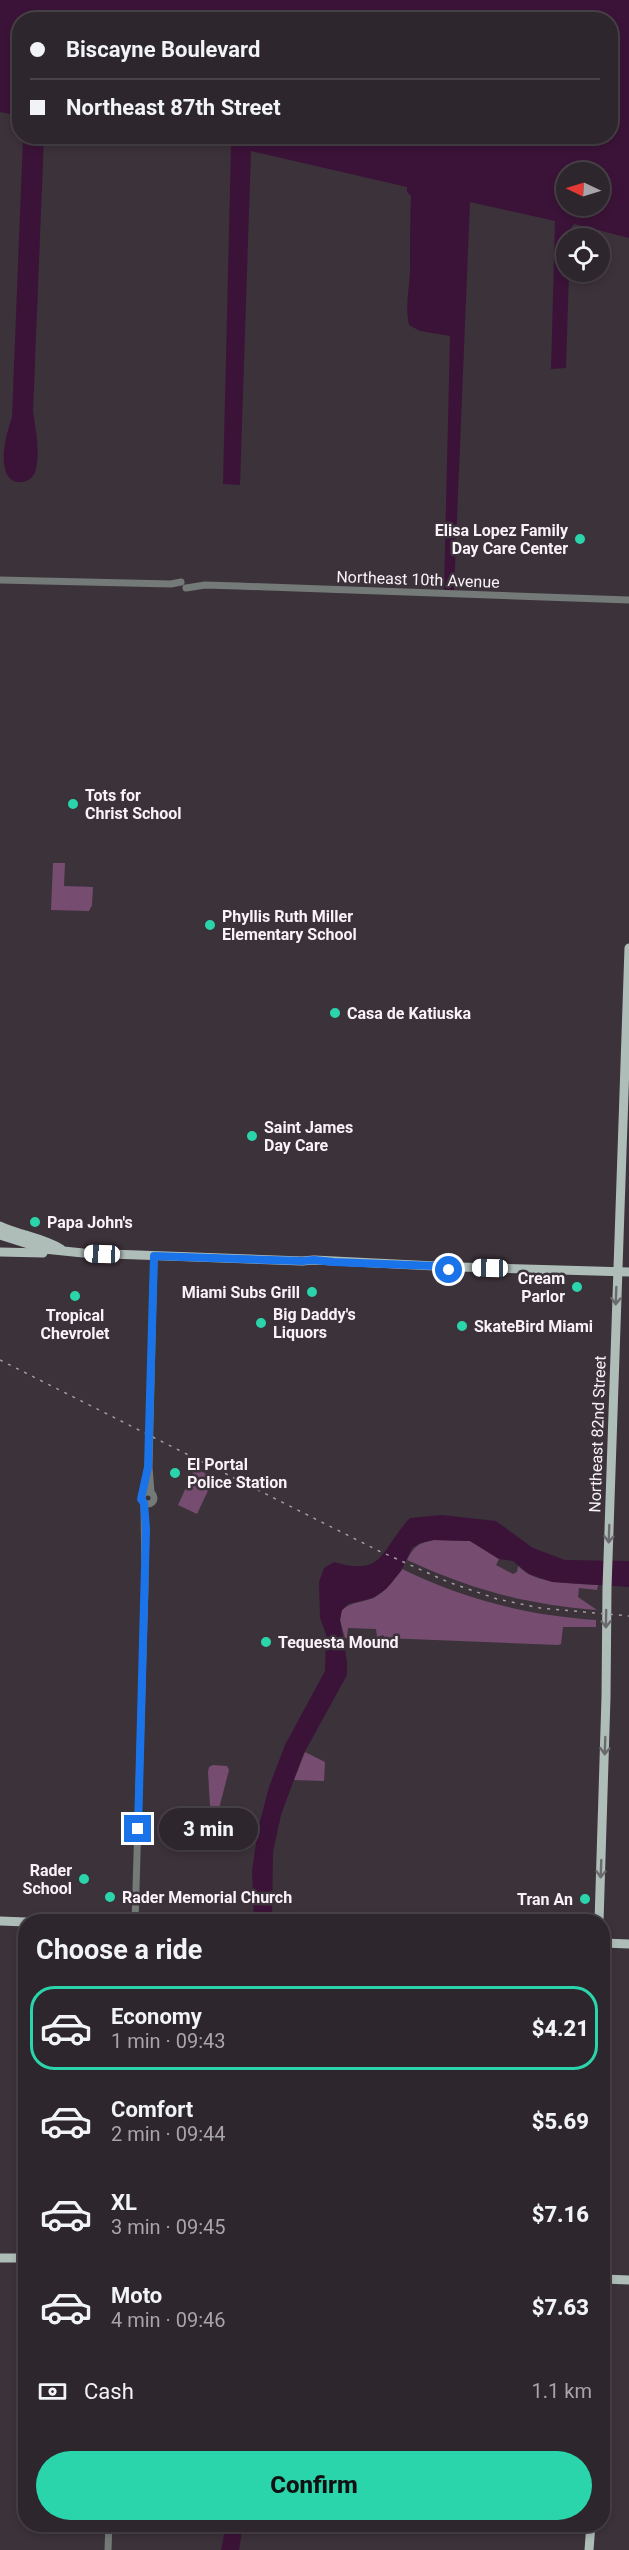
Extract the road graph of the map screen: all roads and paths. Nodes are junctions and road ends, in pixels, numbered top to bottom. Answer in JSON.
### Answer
{"nodes":[{"id":1,"x":0,"y":580,"type":"edge"},
{"id":2,"x":629,"y":600,"type":"edge"},
{"id":3,"x":629,"y":948,"type":"edge"},
{"id":4,"x":0,"y":1226,"type":"edge"},
{"id":5,"x":0,"y":1234,"type":"edge"},
{"id":6,"x":63,"y":1251,"type":"junction"},
{"id":7,"x":0,"y":1252,"type":"edge"},
{"id":8,"x":154,"y":1256,"type":"junction"},
{"id":9,"x":617,"y":1272,"type":"junction"},
{"id":10,"x":629,"y":1272,"type":"edge"},
{"id":11,"x":135,"y":1914,"type":"edge"},
{"id":12,"x":599,"y":1914,"type":"edge"},
{"id":13,"x":0,"y":1921,"type":"edge"},
{"id":14,"x":18,"y":1922,"type":"edge"},
{"id":15,"x":610,"y":1943,"type":"edge"},
{"id":16,"x":629,"y":1944,"type":"edge"},
{"id":17,"x":0,"y":2258,"type":"edge"},
{"id":18,"x":18,"y":2258,"type":"edge"},
{"id":19,"x":610,"y":2279,"type":"edge"},
{"id":20,"x":629,"y":2280,"type":"edge"},
{"id":21,"x":109,"y":2532,"type":"edge"},
{"id":22,"x":590,"y":2532,"type":"edge"},
{"id":23,"x":108,"y":2550,"type":"edge"},
{"id":24,"x":589,"y":2550,"type":"edge"}],
"edges":[{"from":1,"to":2,"type":"street","name":"Northeast 10th Avenue"},
{"from":3,"to":9,"type":"main road","name":"Northeast 82nd Street"},
{"from":4,"to":6,"type":"main road"},
{"from":5,"to":6,"type":"main road"},
{"from":6,"to":7,"type":"main road"},
{"from":6,"to":8,"type":"main road"},
{"from":8,"to":9,"type":"main road"},
{"from":8,"to":11,"type":"street"},
{"from":9,"to":10,"type":"main road"},
{"from":9,"to":12,"type":"main road","name":"Northeast 82nd Street","one_way":true},
{"from":13,"to":14,"type":"main road"},
{"from":15,"to":16,"type":"main road"},
{"from":17,"to":18,"type":"main road"},
{"from":19,"to":20,"type":"main road"},
{"from":21,"to":23,"type":"street"},
{"from":22,"to":24,"type":"main road"}]}
